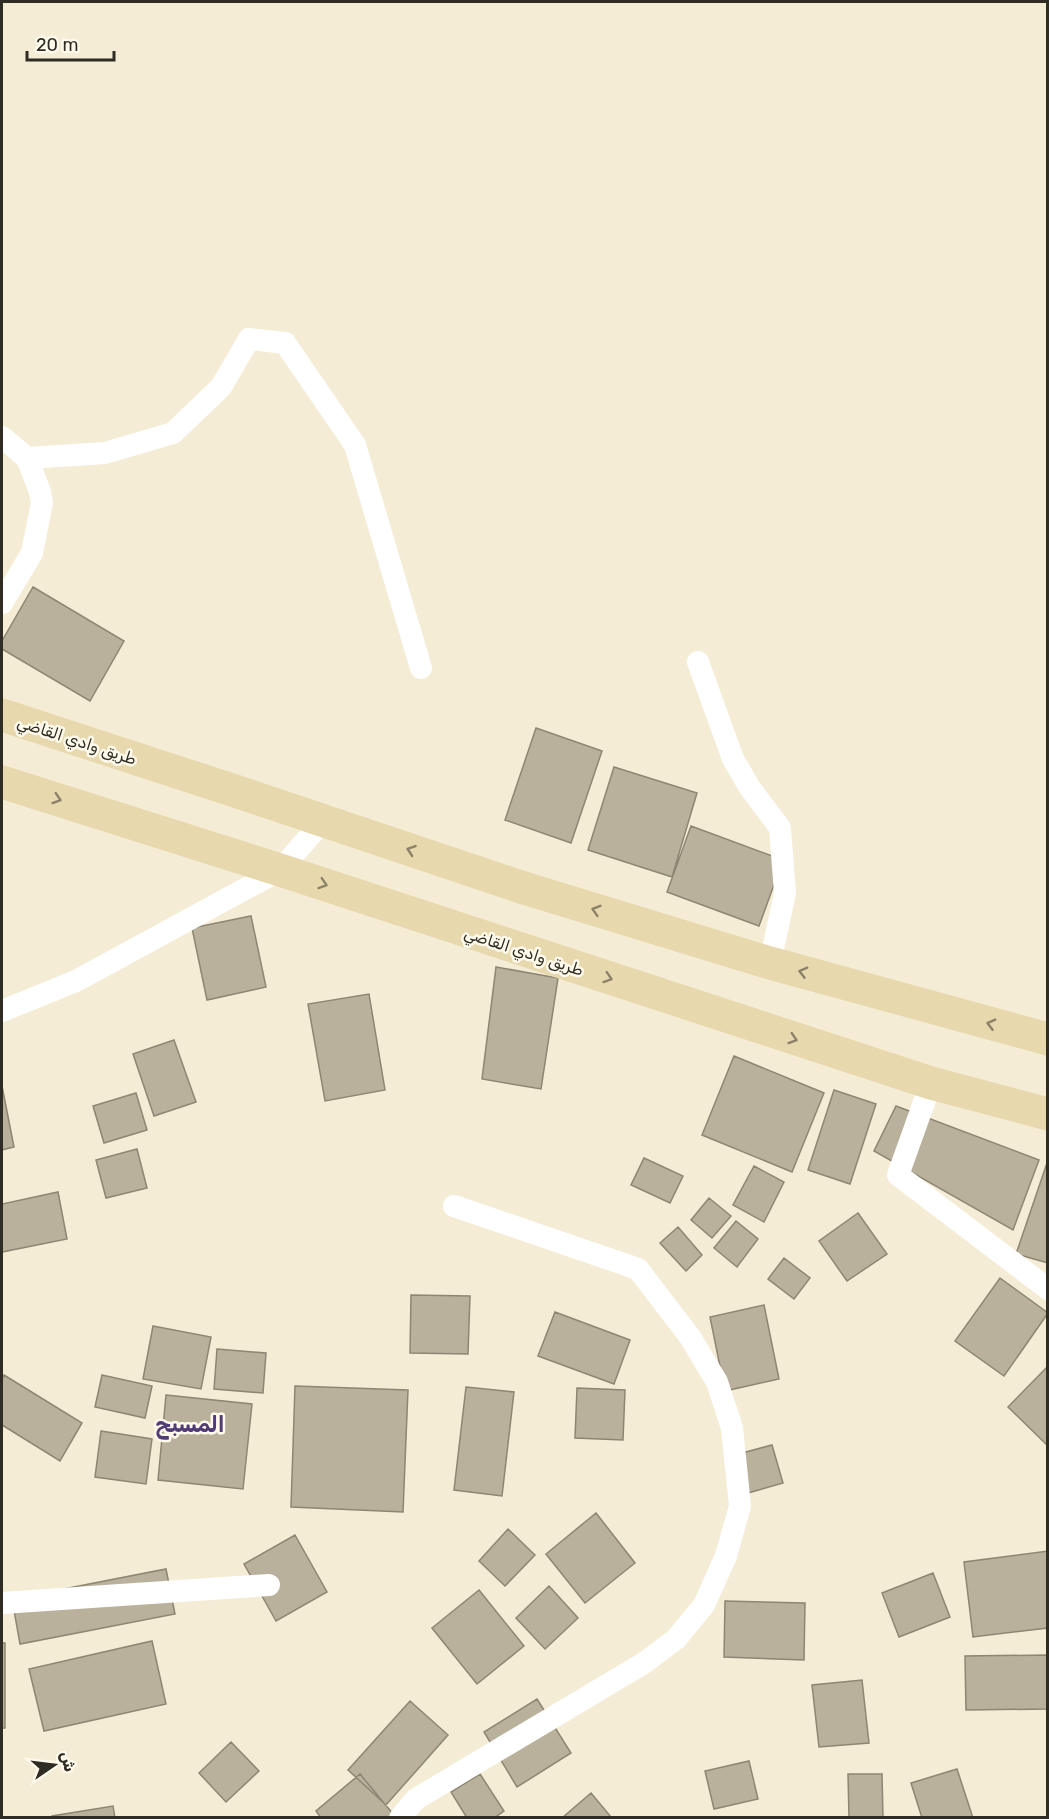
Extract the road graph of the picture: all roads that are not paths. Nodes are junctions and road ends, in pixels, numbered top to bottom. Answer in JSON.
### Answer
{"nodes":[{"id":1,"x":2,"y":437,"type":"edge"},
{"id":2,"x":27,"y":459,"type":"junction"},
{"id":3,"x":2,"y":603,"type":"edge"},
{"id":4,"x":698,"y":663,"type":"dead end"},
{"id":5,"x":421,"y":668,"type":"dead end"},
{"id":6,"x":2,"y":715,"type":"edge"},
{"id":7,"x":2,"y":782,"type":"edge"},
{"id":8,"x":324,"y":820,"type":"junction"},
{"id":9,"x":280,"y":870,"type":"junction"},
{"id":10,"x":770,"y":963,"type":"junction"},
{"id":11,"x":2,"y":1011,"type":"edge"},
{"id":12,"x":1047,"y":1039,"type":"edge"},
{"id":13,"x":931,"y":1083,"type":"junction"},
{"id":14,"x":1047,"y":1114,"type":"edge"},
{"id":15,"x":454,"y":1206,"type":"dead end"},
{"id":16,"x":1047,"y":1289,"type":"edge"},
{"id":17,"x":269,"y":1585,"type":"dead end"},
{"id":18,"x":2,"y":1603,"type":"edge"},
{"id":19,"x":400,"y":1818,"type":"edge"}],
"edges":[{"from":1,"to":2,"type":"street"},
{"from":2,"to":3,"type":"street"},
{"from":2,"to":5,"type":"street"},
{"from":4,"to":10,"type":"street"},
{"from":6,"to":8,"type":"main road","name":"طريق وادي القاضي"},
{"from":7,"to":9,"type":"main road","name":"طريق وادي القاضي","one_way":true},
{"from":8,"to":9,"type":"street"},
{"from":10,"to":8,"type":"main road","name":"طريق وادي القاضي","one_way":true},
{"from":9,"to":11,"type":"street"},
{"from":9,"to":13,"type":"main road","name":"طريق وادي القاضي","one_way":true},
{"from":12,"to":10,"type":"main road","name":"طريق وادي القاضي","one_way":true},
{"from":13,"to":14,"type":"main road","name":"طريق وادي القاضي"},
{"from":13,"to":16,"type":"street"},
{"from":15,"to":19,"type":"street"},
{"from":17,"to":18,"type":"street"}]}
